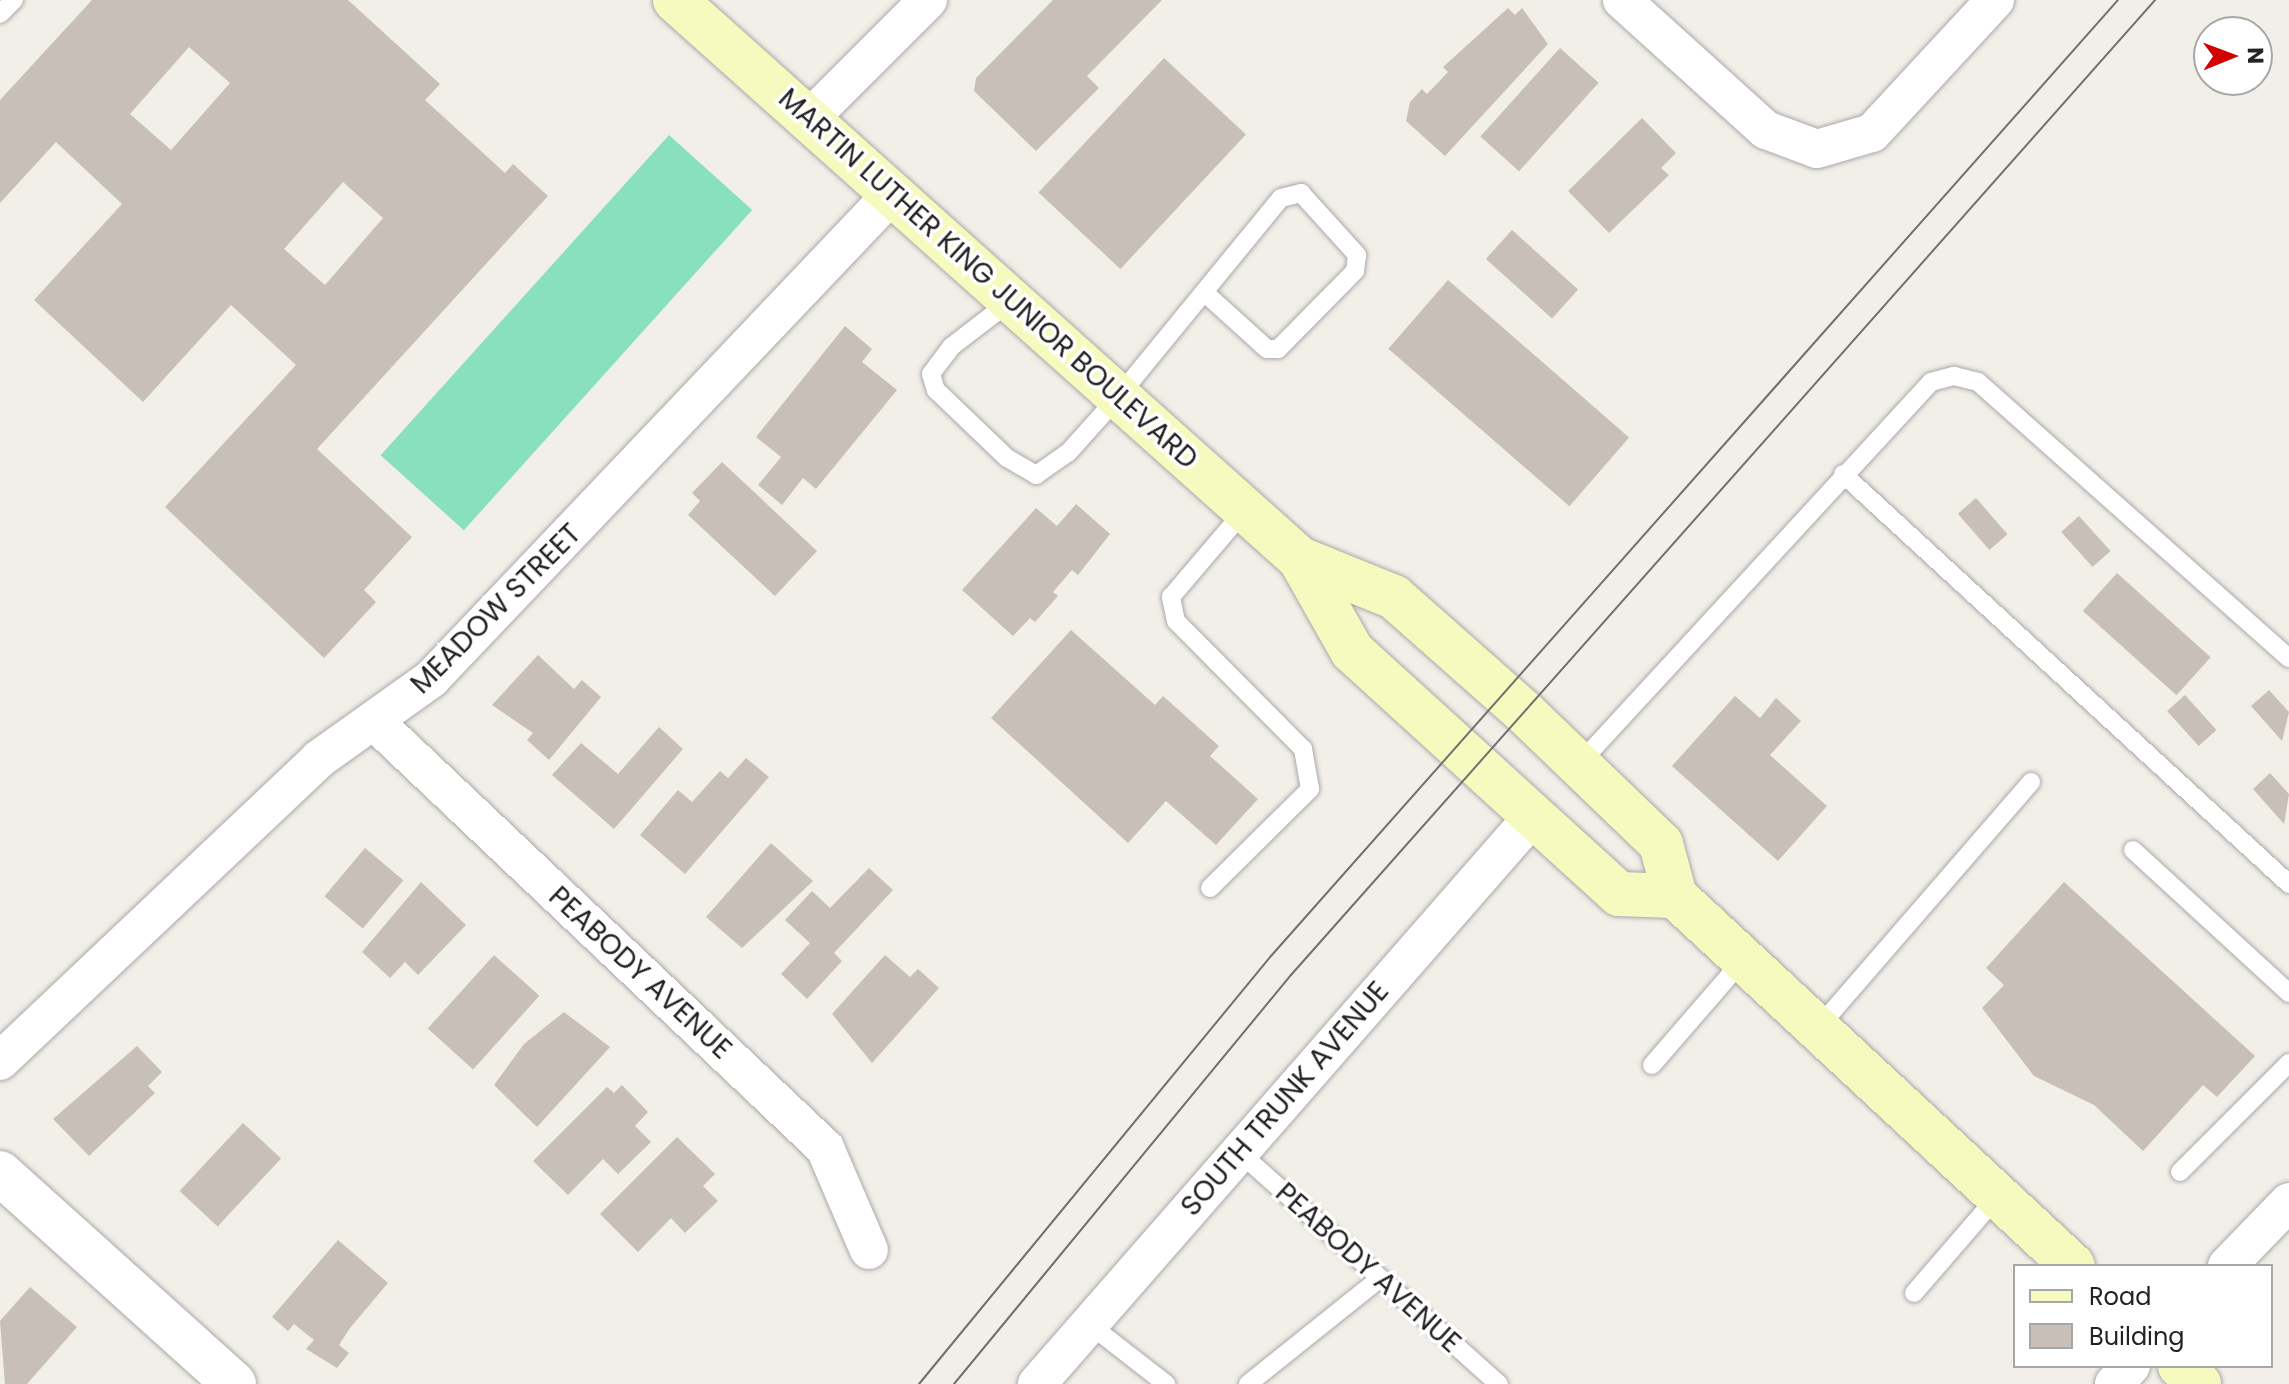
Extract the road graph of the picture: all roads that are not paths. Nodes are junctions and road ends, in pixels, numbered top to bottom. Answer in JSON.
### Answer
{"nodes":[{"id":1,"x":14,"y":0,"type":"edge"},
{"id":2,"x":675,"y":0,"type":"edge"},
{"id":3,"x":928,"y":0,"type":"edge"},
{"id":4,"x":1622,"y":0,"type":"edge"},
{"id":5,"x":1995,"y":0,"type":"edge"},
{"id":6,"x":0,"y":14,"type":"edge"},
{"id":7,"x":810,"y":118,"type":"junction"},
{"id":8,"x":894,"y":192,"type":"junction"},
{"id":9,"x":1204,"y":292,"type":"junction"},
{"id":10,"x":1012,"y":300,"type":"junction"},
{"id":11,"x":1118,"y":397,"type":"junction"},
{"id":12,"x":1843,"y":474,"type":"junction"},
{"id":13,"x":1245,"y":510,"type":"junction"},
{"id":14,"x":1300,"y":559,"type":"junction"},
{"id":15,"x":2289,"y":658,"type":"edge"},
{"id":16,"x":375,"y":722,"type":"junction"},
{"id":17,"x":1579,"y":764,"type":"junction"},
{"id":18,"x":2031,"y":782,"type":"dead end"},
{"id":19,"x":1534,"y":815,"type":"junction"},
{"id":20,"x":2133,"y":850,"type":"dead end"},
{"id":21,"x":2289,"y":884,"type":"edge"},
{"id":22,"x":1210,"y":888,"type":"dead end"},
{"id":23,"x":1675,"y":896,"type":"junction"},
{"id":24,"x":1743,"y":960,"type":"junction"},
{"id":25,"x":2289,"y":993,"type":"edge"},
{"id":26,"x":1817,"y":1029,"type":"junction"},
{"id":27,"x":0,"y":1061,"type":"edge"},
{"id":28,"x":2289,"y":1063,"type":"edge"},
{"id":29,"x":1652,"y":1065,"type":"dead end"},
{"id":30,"x":1238,"y":1151,"type":"junction"},
{"id":31,"x":2180,"y":1172,"type":"dead end"},
{"id":32,"x":0,"y":1173,"type":"edge"},
{"id":33,"x":1997,"y":1197,"type":"junction"},
{"id":34,"x":2289,"y":1202,"type":"edge"},
{"id":35,"x":869,"y":1250,"type":"dead end"},
{"id":36,"x":2071,"y":1264,"type":"edge"},
{"id":37,"x":2229,"y":1264,"type":"edge"},
{"id":38,"x":1379,"y":1279,"type":"junction"},
{"id":39,"x":1914,"y":1293,"type":"dead end"},
{"id":40,"x":1089,"y":1324,"type":"junction"},
{"id":41,"x":2129,"y":1368,"type":"edge"},
{"id":42,"x":2182,"y":1368,"type":"edge"},
{"id":43,"x":234,"y":1384,"type":"edge"},
{"id":44,"x":1037,"y":1384,"type":"edge"},
{"id":45,"x":1166,"y":1384,"type":"edge"},
{"id":46,"x":1248,"y":1384,"type":"edge"},
{"id":47,"x":1499,"y":1384,"type":"edge"},
{"id":48,"x":2114,"y":1384,"type":"edge"},
{"id":49,"x":2199,"y":1384,"type":"edge"}],
"edges":[{"from":1,"to":6,"type":"lane"},
{"from":2,"to":7,"type":"main road","name":"MARTIN LUTHER KING JUNIOR BOULEVARD"},
{"from":3,"to":7,"type":"street"},
{"from":4,"to":5,"type":"street"},
{"from":7,"to":8,"type":"main road","name":"MARTIN LUTHER KING JUNIOR BOULEVARD"},
{"from":8,"to":10,"type":"main road","name":"MARTIN LUTHER KING JUNIOR BOULEVARD"},
{"from":8,"to":16,"type":"street","name":"MEADOW STREET"},
{"from":9,"to":9,"type":"lane"},
{"from":9,"to":11,"type":"lane"},
{"from":10,"to":11,"type":"main road","name":"MARTIN LUTHER KING JUNIOR BOULEVARD"},
{"from":10,"to":11,"type":"lane"},
{"from":11,"to":13,"type":"main road","name":"MARTIN LUTHER KING JUNIOR BOULEVARD"},
{"from":12,"to":15,"type":"lane"},
{"from":12,"to":17,"type":"lane"},
{"from":12,"to":21,"type":"lane"},
{"from":13,"to":14,"type":"main road","name":"MARTIN LUTHER KING JUNIOR BOULEVARD"},
{"from":13,"to":22,"type":"lane"},
{"from":14,"to":17,"type":"main road","name":"MARTIN LUTHER KING JUNIOR BOULEVARD"},
{"from":14,"to":19,"type":"main road","name":"MARTIN LUTHER KING JUNIOR BOULEVARD"},
{"from":16,"to":27,"type":"street","name":"MEADOW STREET"},
{"from":16,"to":35,"type":"street","name":"PEABODY AVENUE"},
{"from":17,"to":23,"type":"main road","name":"MARTIN LUTHER KING JUNIOR BOULEVARD"},
{"from":18,"to":26,"type":"lane"},
{"from":19,"to":23,"type":"main road","name":"MARTIN LUTHER KING JUNIOR BOULEVARD"},
{"from":19,"to":30,"type":"street","name":"SOUTH TRUNK AVENUE"},
{"from":20,"to":25,"type":"lane"},
{"from":23,"to":24,"type":"main road"},
{"from":24,"to":26,"type":"main road"},
{"from":24,"to":29,"type":"lane"},
{"from":26,"to":33,"type":"main road"},
{"from":28,"to":31,"type":"lane"},
{"from":30,"to":38,"type":"lane","name":"PEABODY AVENUE"},
{"from":30,"to":40,"type":"street","name":"SOUTH TRUNK AVENUE"},
{"from":32,"to":43,"type":"street"},
{"from":33,"to":36,"type":"main road"},
{"from":33,"to":39,"type":"lane"},
{"from":34,"to":37,"type":"street"},
{"from":38,"to":46,"type":"lane"},
{"from":38,"to":47,"type":"lane","name":"PEABODY AVENUE"},
{"from":40,"to":44,"type":"street","name":"SOUTH TRUNK AVENUE"},
{"from":40,"to":45,"type":"lane"},
{"from":41,"to":48,"type":"street"},
{"from":42,"to":49,"type":"main road"}]}
